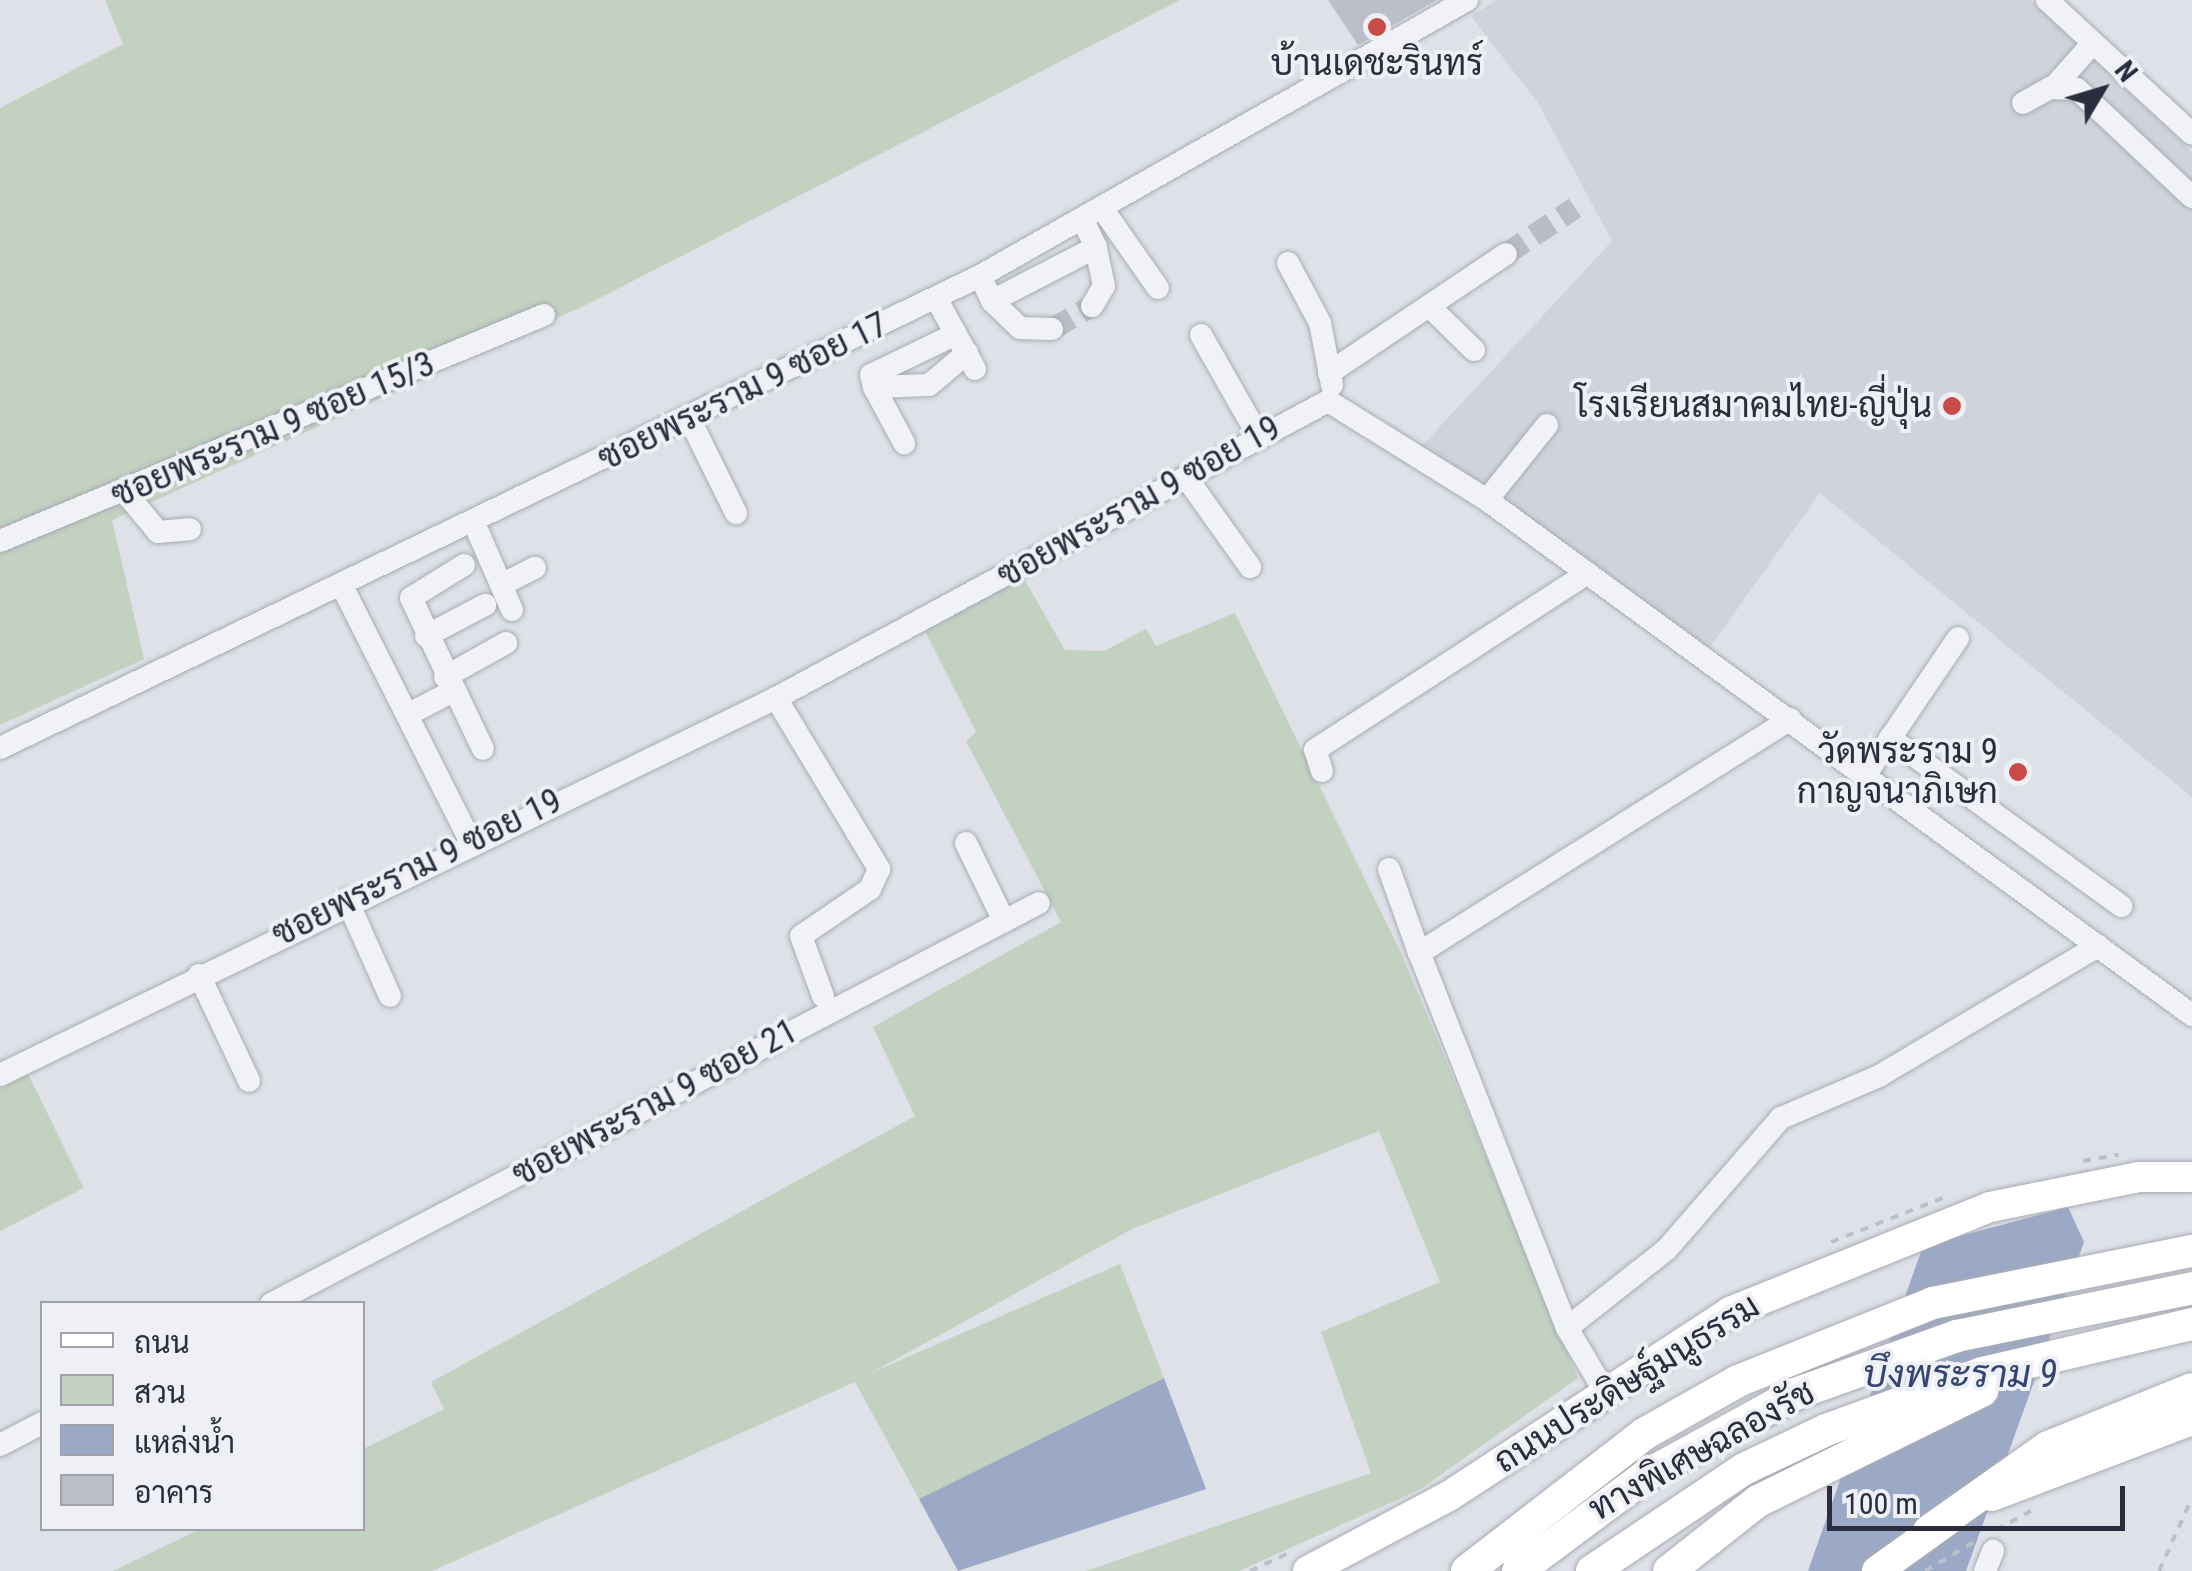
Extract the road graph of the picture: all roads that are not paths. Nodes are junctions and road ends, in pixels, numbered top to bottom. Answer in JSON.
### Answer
{"nodes":[{"id":1,"x":1467,"y":0,"type":"edge"},
{"id":2,"x":2048,"y":0,"type":"edge"},
{"id":3,"x":2094,"y":42,"type":"junction"},
{"id":4,"x":2052,"y":88,"type":"junction"},
{"id":5,"x":2023,"y":103,"type":"dead end"},
{"id":6,"x":2192,"y":134,"type":"edge"},
{"id":7,"x":2192,"y":197,"type":"edge"},
{"id":8,"x":1094,"y":216,"type":"junction"},
{"id":9,"x":1096,"y":248,"type":"junction"},
{"id":10,"x":1506,"y":254,"type":"tunnel mouth"},
{"id":11,"x":1288,"y":263,"type":"dead end"},
{"id":12,"x":980,"y":276,"type":"junction"},
{"id":13,"x":1158,"y":288,"type":"dead end"},
{"id":14,"x":936,"y":298,"type":"junction"},
{"id":15,"x":992,"y":301,"type":"junction"},
{"id":16,"x":1092,"y":306,"type":"dead end"},
{"id":17,"x":1430,"y":306,"type":"junction"},
{"id":18,"x":544,"y":315,"type":"dead end"},
{"id":19,"x":1052,"y":329,"type":"dead end"},
{"id":20,"x":1201,"y":335,"type":"dead end"},
{"id":21,"x":1474,"y":350,"type":"dead end"},
{"id":22,"x":966,"y":352,"type":"junction"},
{"id":23,"x":1330,"y":373,"type":"junction"},
{"id":24,"x":874,"y":387,"type":"junction"},
{"id":25,"x":1328,"y":401,"type":"junction"},
{"id":26,"x":690,"y":420,"type":"junction"},
{"id":27,"x":1547,"y":425,"type":"dead end"},
{"id":28,"x":1259,"y":437,"type":"junction"},
{"id":29,"x":904,"y":443,"type":"dead end"},
{"id":30,"x":1188,"y":480,"type":"junction"},
{"id":31,"x":125,"y":492,"type":"junction"},
{"id":32,"x":1487,"y":500,"type":"junction"},
{"id":33,"x":736,"y":513,"type":"dead end"},
{"id":34,"x":474,"y":523,"type":"junction"},
{"id":35,"x":190,"y":529,"type":"dead end"},
{"id":36,"x":0,"y":541,"type":"edge"},
{"id":37,"x":464,"y":564,"type":"dead end"},
{"id":38,"x":1250,"y":567,"type":"dead end"},
{"id":39,"x":535,"y":568,"type":"dead end"},
{"id":40,"x":1588,"y":573,"type":"junction"},
{"id":41,"x":501,"y":585,"type":"junction"},
{"id":42,"x":343,"y":588,"type":"junction"},
{"id":43,"x":485,"y":604,"type":"dead end"},
{"id":44,"x":512,"y":610,"type":"dead end"},
{"id":45,"x":426,"y":636,"type":"junction"},
{"id":46,"x":1958,"y":638,"type":"dead end"},
{"id":47,"x":506,"y":643,"type":"dead end"},
{"id":48,"x":449,"y":684,"type":"junction"},
{"id":49,"x":776,"y":698,"type":"junction"},
{"id":50,"x":407,"y":714,"type":"junction"},
{"id":51,"x":1790,"y":718,"type":"junction"},
{"id":52,"x":1890,"y":738,"type":"junction"},
{"id":53,"x":0,"y":748,"type":"edge"},
{"id":54,"x":483,"y":749,"type":"dead end"},
{"id":55,"x":1322,"y":771,"type":"dead end"},
{"id":56,"x":1866,"y":774,"type":"junction"},
{"id":57,"x":469,"y":840,"type":"junction"},
{"id":58,"x":966,"y":843,"type":"dead end"},
{"id":59,"x":1389,"y":869,"type":"dead end"},
{"id":60,"x":2100,"y":890,"type":"junction"},
{"id":61,"x":348,"y":900,"type":"junction"},
{"id":62,"x":1040,"y":903,"type":"dead end"},
{"id":63,"x":2121,"y":906,"type":"dead end"},
{"id":64,"x":1004,"y":921,"type":"junction"},
{"id":65,"x":2074,"y":928,"type":"junction"},
{"id":66,"x":2098,"y":946,"type":"junction"},
{"id":67,"x":1419,"y":953,"type":"junction"},
{"id":68,"x":199,"y":975,"type":"junction"},
{"id":69,"x":390,"y":996,"type":"dead end"},
{"id":70,"x":823,"y":996,"type":"dead end"},
{"id":71,"x":2192,"y":1015,"type":"edge"},
{"id":72,"x":0,"y":1076,"type":"edge"},
{"id":73,"x":249,"y":1081,"type":"dead end"},
{"id":74,"x":2192,"y":1177,"type":"edge"},
{"id":75,"x":2192,"y":1252,"type":"edge"},
{"id":76,"x":2192,"y":1288,"type":"edge"},
{"id":77,"x":277,"y":1301,"type":"edge"},
{"id":78,"x":2192,"y":1324,"type":"edge"},
{"id":79,"x":1567,"y":1328,"type":"junction"},
{"id":80,"x":2087,"y":1345,"type":"junction"},
{"id":81,"x":2192,"y":1389,"type":"edge"},
{"id":82,"x":1605,"y":1392,"type":"junction"},
{"id":83,"x":2192,"y":1420,"type":"edge"},
{"id":84,"x":40,"y":1424,"type":"edge"},
{"id":85,"x":0,"y":1445,"type":"edge"},
{"id":86,"x":1929,"y":1532,"type":"junction"},
{"id":87,"x":1308,"y":1571,"type":"edge"},
{"id":88,"x":1468,"y":1571,"type":"edge"},
{"id":89,"x":1518,"y":1571,"type":"edge"},
{"id":90,"x":1592,"y":1571,"type":"edge"},
{"id":91,"x":1669,"y":1571,"type":"edge"},
{"id":92,"x":1877,"y":1571,"type":"edge"}],
"edges":[{"from":1,"to":8,"type":"street","name":"ซอยพระราม 9 ซอย 17"},
{"from":2,"to":3,"type":"street"},
{"from":3,"to":4,"type":"street"},
{"from":3,"to":6,"type":"street"},
{"from":4,"to":5,"type":"street"},
{"from":4,"to":7,"type":"street"},
{"from":8,"to":9,"type":"street"},
{"from":8,"to":12,"type":"street","name":"ซอยพระราม 9 ซอย 17"},
{"from":8,"to":13,"type":"street"},
{"from":9,"to":15,"type":"street"},
{"from":9,"to":16,"type":"street"},
{"from":10,"to":17,"type":"street"},
{"from":11,"to":23,"type":"street"},
{"from":12,"to":14,"type":"street","name":"ซอยพระราม 9 ซอย 17"},
{"from":12,"to":15,"type":"street"},
{"from":14,"to":22,"type":"street"},
{"from":14,"to":26,"type":"street","name":"ซอยพระราม 9 ซอย 17"},
{"from":15,"to":19,"type":"street"},
{"from":17,"to":21,"type":"street"},
{"from":17,"to":23,"type":"street"},
{"from":18,"to":31,"type":"street","name":"ซอยพระราม 9 ซอย 15/3"},
{"from":20,"to":28,"type":"street"},
{"from":22,"to":24,"type":"street"},
{"from":22,"to":24,"type":"street"},
{"from":23,"to":25,"type":"street"},
{"from":24,"to":29,"type":"street"},
{"from":25,"to":28,"type":"street","name":"ซอยพระราม 9 ซอย 19"},
{"from":25,"to":32,"type":"street"},
{"from":26,"to":33,"type":"street"},
{"from":26,"to":34,"type":"street","name":"ซอยพระราม 9 ซอย 17"},
{"from":27,"to":32,"type":"street"},
{"from":28,"to":30,"type":"street","name":"ซอยพระราม 9 ซอย 19"},
{"from":30,"to":38,"type":"street"},
{"from":30,"to":49,"type":"street","name":"ซอยพระราม 9 ซอย 19"},
{"from":31,"to":35,"type":"street"},
{"from":31,"to":36,"type":"street","name":"ซอยพระราม 9 ซอย 15/3"},
{"from":32,"to":40,"type":"street"},
{"from":34,"to":41,"type":"street"},
{"from":34,"to":42,"type":"street","name":"ซอยพระราม 9 ซอย 17"},
{"from":37,"to":45,"type":"street"},
{"from":39,"to":41,"type":"street"},
{"from":40,"to":51,"type":"street"},
{"from":40,"to":55,"type":"street"},
{"from":41,"to":44,"type":"street"},
{"from":42,"to":50,"type":"street"},
{"from":42,"to":53,"type":"street","name":"ซอยพระราม 9 ซอย 17"},
{"from":43,"to":45,"type":"street"},
{"from":45,"to":48,"type":"street"},
{"from":46,"to":52,"type":"street"},
{"from":47,"to":48,"type":"street"},
{"from":48,"to":50,"type":"street"},
{"from":48,"to":54,"type":"street"},
{"from":49,"to":57,"type":"street","name":"ซอยพระราม 9 ซอย 19"},
{"from":49,"to":70,"type":"street"},
{"from":50,"to":57,"type":"street"},
{"from":51,"to":56,"type":"street"},
{"from":51,"to":67,"type":"street"},
{"from":52,"to":56,"type":"street"},
{"from":52,"to":60,"type":"street"},
{"from":56,"to":65,"type":"street"},
{"from":57,"to":61,"type":"street","name":"ซอยพระราม 9 ซอย 19"},
{"from":58,"to":64,"type":"street"},
{"from":59,"to":67,"type":"street"},
{"from":60,"to":63,"type":"street"},
{"from":60,"to":65,"type":"street"},
{"from":61,"to":68,"type":"street","name":"ซอยพระราม 9 ซอย 19"},
{"from":61,"to":69,"type":"street"},
{"from":62,"to":64,"type":"street","name":"ซอยพระราม 9 ซอย 21"},
{"from":64,"to":77,"type":"street","name":"ซอยพระราม 9 ซอย 21"},
{"from":65,"to":66,"type":"street"},
{"from":66,"to":71,"type":"street"},
{"from":66,"to":79,"type":"street"},
{"from":67,"to":79,"type":"street"},
{"from":68,"to":72,"type":"street","name":"ซอยพระราม 9 ซอย 19"},
{"from":68,"to":73,"type":"street"},
{"from":74,"to":82,"type":"main road","name":"ถนนประดิษฐ์มนูธรรม"},
{"from":75,"to":88,"type":"highway"},
{"from":76,"to":89,"type":"highway","name":"ทางพิเศษฉลองรัช"},
{"from":78,"to":80,"type":"highway","name":"ทางพิเศษฉลองรัช"},
{"from":79,"to":82,"type":"street"},
{"from":80,"to":90,"type":"highway","name":"ทางพิเศษฉลองรัช"},
{"from":80,"to":91,"type":"highway"},
{"from":81,"to":86,"type":"highway"},
{"from":82,"to":87,"type":"main road","name":"ถนนประดิษฐ์มนูธรรม"},
{"from":83,"to":86,"type":"main road"},
{"from":84,"to":85,"type":"street"},
{"from":86,"to":92,"type":"main road"}]}
